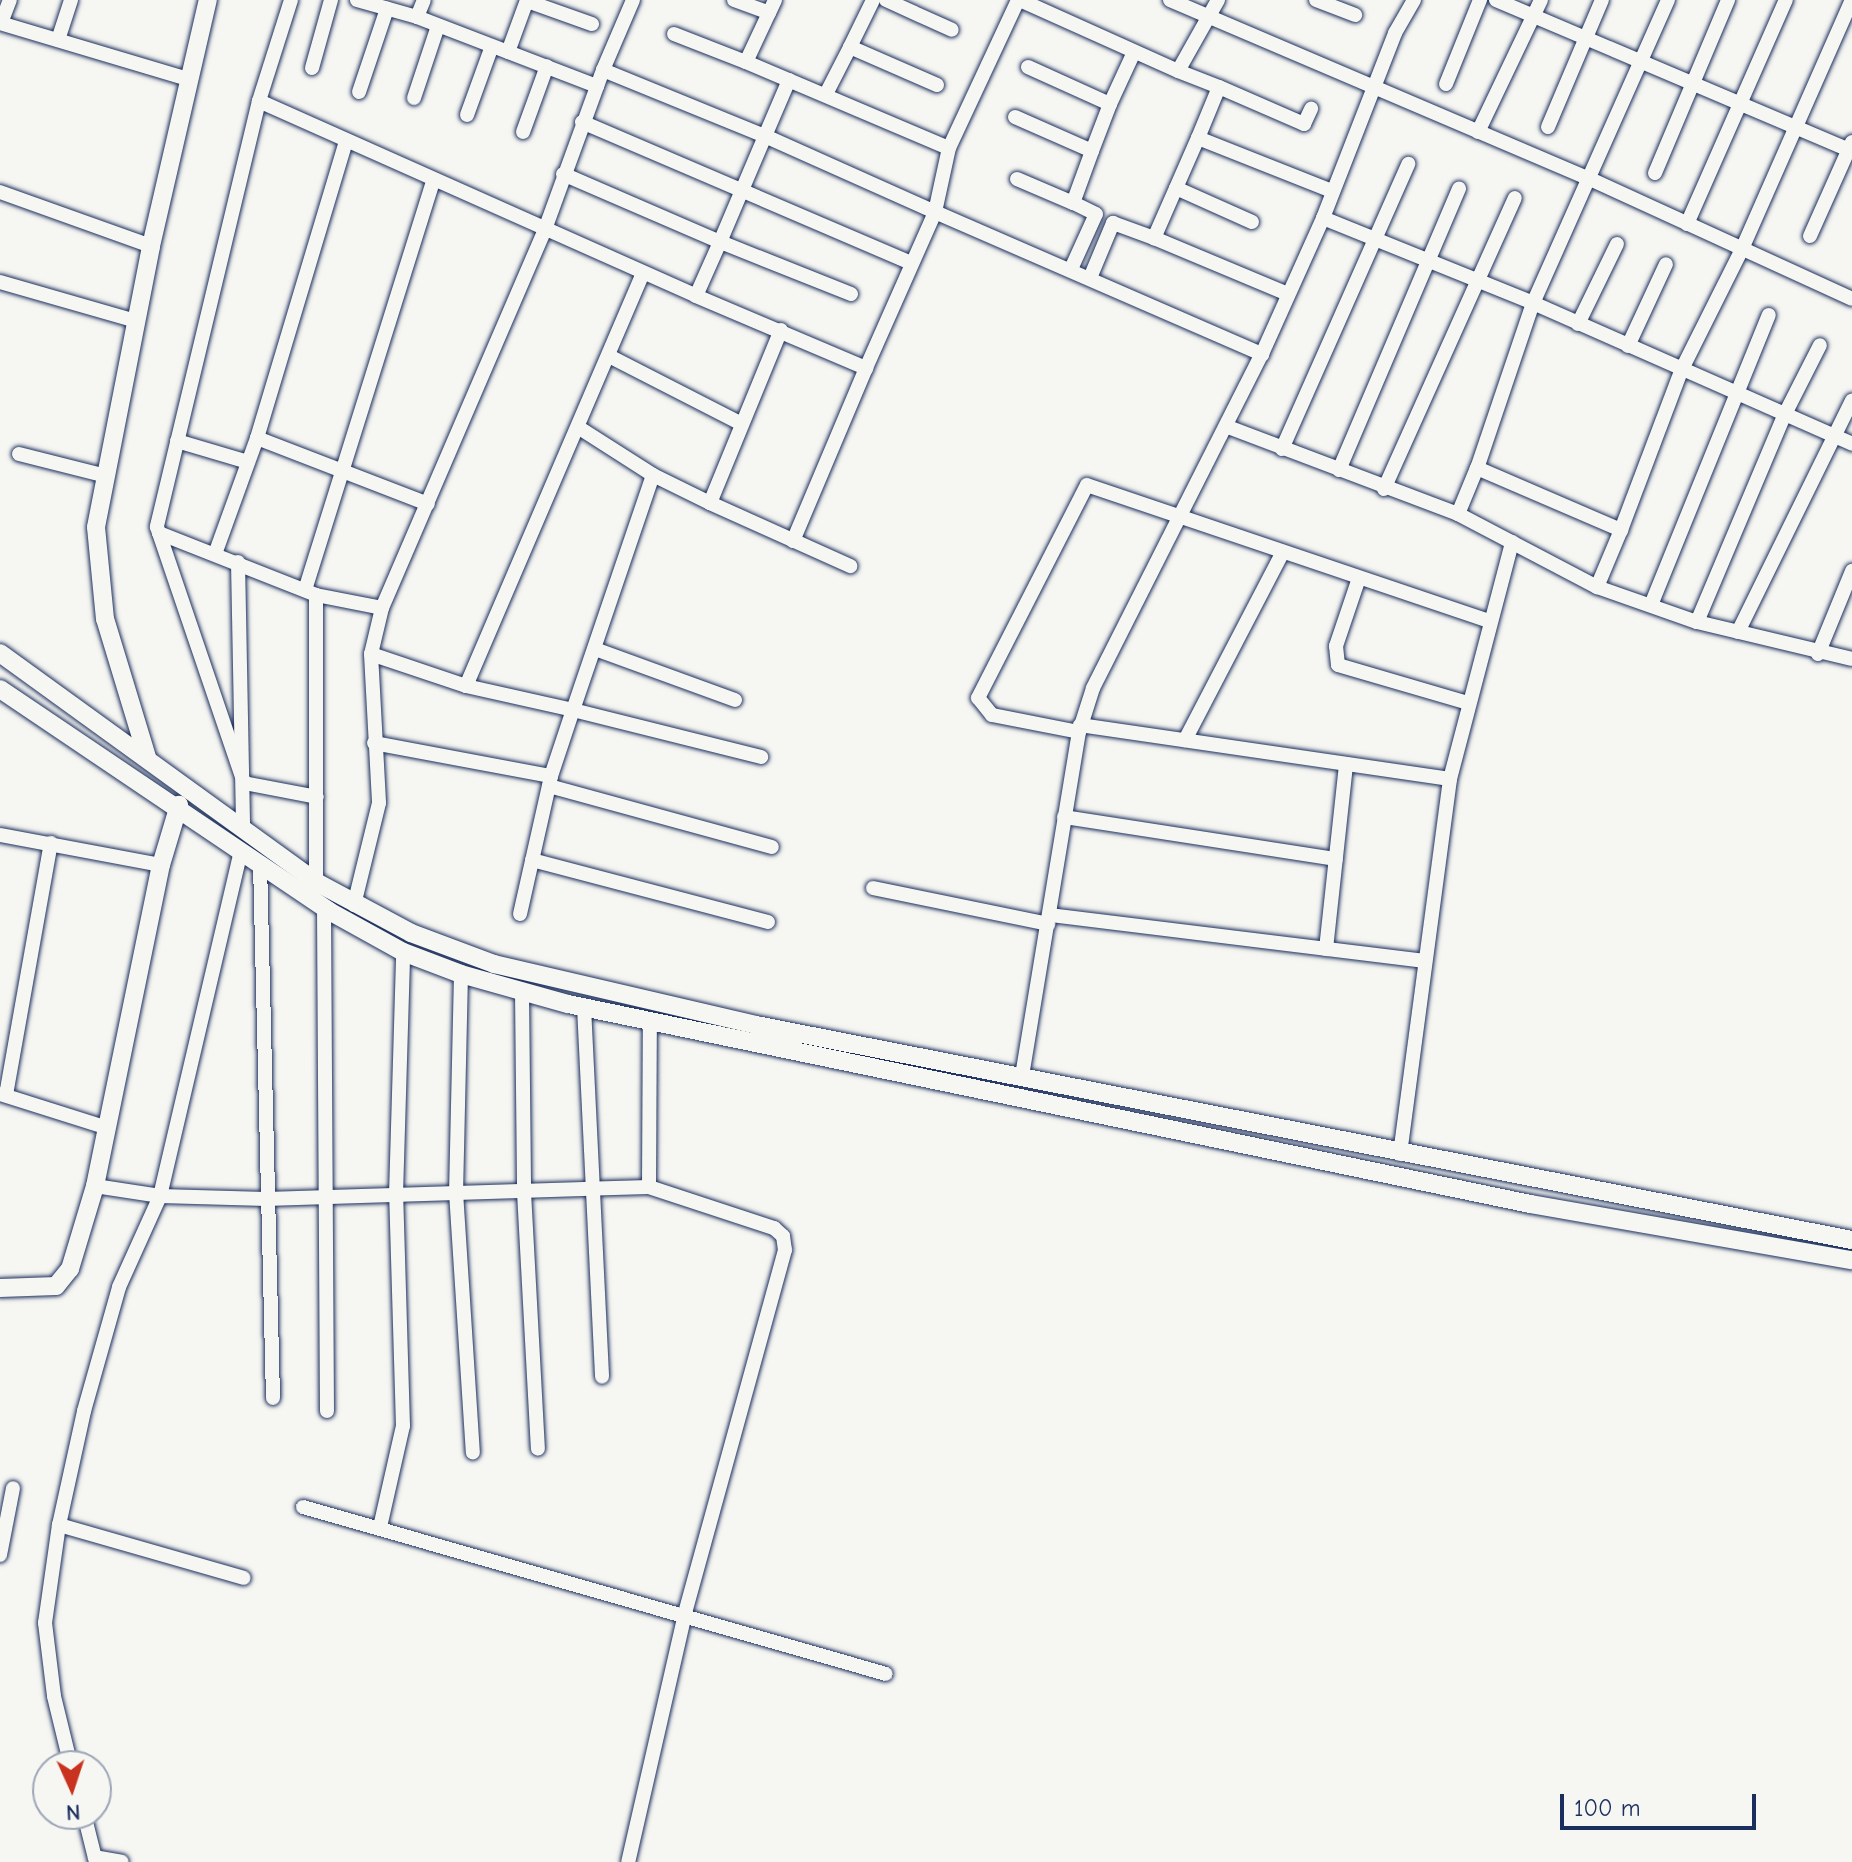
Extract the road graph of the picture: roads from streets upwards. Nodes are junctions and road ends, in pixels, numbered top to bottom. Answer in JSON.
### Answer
{"nodes":[{"id":1,"x":10,"y":0,"type":"edge"},
{"id":2,"x":71,"y":0,"type":"edge"},
{"id":3,"x":208,"y":0,"type":"edge"},
{"id":4,"x":291,"y":0,"type":"edge"},
{"id":5,"x":331,"y":0,"type":"edge"},
{"id":6,"x":357,"y":0,"type":"edge"},
{"id":7,"x":424,"y":0,"type":"edge"},
{"id":8,"x":527,"y":0,"type":"edge"},
{"id":9,"x":633,"y":0,"type":"edge"},
{"id":10,"x":734,"y":0,"type":"edge"},
{"id":11,"x":873,"y":0,"type":"edge"},
{"id":12,"x":886,"y":0,"type":"edge"},
{"id":13,"x":1019,"y":0,"type":"edge"},
{"id":14,"x":1170,"y":0,"type":"edge"},
{"id":15,"x":1218,"y":0,"type":"edge"},
{"id":16,"x":1316,"y":0,"type":"edge"},
{"id":17,"x":1414,"y":0,"type":"edge"},
{"id":18,"x":1480,"y":0,"type":"edge"},
{"id":19,"x":1496,"y":0,"type":"edge"},
{"id":20,"x":1602,"y":0,"type":"edge"},
{"id":21,"x":1668,"y":0,"type":"edge"},
{"id":22,"x":1728,"y":0,"type":"edge"},
{"id":23,"x":1786,"y":0,"type":"edge"},
{"id":24,"x":1852,"y":0,"type":"edge"},
{"id":25,"x":772,"y":7,"type":"edge"},
{"id":26,"x":1538,"y":7,"type":"edge"},
{"id":27,"x":387,"y":9,"type":"junction"},
{"id":28,"x":1355,"y":15,"type":"dead end"},
{"id":29,"x":417,"y":17,"type":"junction"},
{"id":30,"x":1209,"y":17,"type":"junction"},
{"id":31,"x":0,"y":23,"type":"edge"},
{"id":32,"x":592,"y":24,"type":"dead end"},
{"id":33,"x":438,"y":26,"type":"junction"},
{"id":34,"x":952,"y":30,"type":"dead end"},
{"id":35,"x":674,"y":34,"type":"dead end"},
{"id":36,"x":1587,"y":35,"type":"junction"},
{"id":37,"x":58,"y":40,"type":"junction"},
{"id":38,"x":492,"y":46,"type":"junction"},
{"id":39,"x":850,"y":47,"type":"junction"},
{"id":40,"x":508,"y":52,"type":"junction"},
{"id":41,"x":1134,"y":52,"type":"junction"},
{"id":42,"x":1641,"y":57,"type":"junction"},
{"id":43,"x":746,"y":62,"type":"junction"},
{"id":44,"x":547,"y":66,"type":"junction"},
{"id":45,"x":1028,"y":67,"type":"dead end"},
{"id":46,"x":312,"y":68,"type":"dead end"},
{"id":47,"x":603,"y":70,"type":"junction"},
{"id":48,"x":1178,"y":71,"type":"junction"},
{"id":49,"x":188,"y":79,"type":"junction"},
{"id":50,"x":789,"y":80,"type":"junction"},
{"id":51,"x":1694,"y":81,"type":"junction"},
{"id":52,"x":1446,"y":84,"type":"dead end"},
{"id":53,"x":937,"y":85,"type":"dead end"},
{"id":54,"x":1373,"y":85,"type":"junction"},
{"id":55,"x":597,"y":86,"type":"junction"},
{"id":56,"x":1219,"y":87,"type":"junction"},
{"id":57,"x":359,"y":92,"type":"dead end"},
{"id":58,"x":826,"y":94,"type":"junction"},
{"id":59,"x":414,"y":98,"type":"dead end"},
{"id":60,"x":259,"y":101,"type":"junction"},
{"id":61,"x":1742,"y":103,"type":"junction"},
{"id":62,"x":1110,"y":104,"type":"junction"},
{"id":63,"x":1311,"y":109,"type":"dead end"},
{"id":64,"x":467,"y":115,"type":"dead end"},
{"id":65,"x":1015,"y":117,"type":"dead end"},
{"id":66,"x":582,"y":122,"type":"junction"},
{"id":67,"x":1795,"y":126,"type":"junction"},
{"id":68,"x":1548,"y":127,"type":"dead end"},
{"id":69,"x":523,"y":132,"type":"dead end"},
{"id":70,"x":1478,"y":132,"type":"junction"},
{"id":71,"x":765,"y":136,"type":"junction"},
{"id":72,"x":1198,"y":138,"type":"junction"},
{"id":73,"x":346,"y":141,"type":"junction"},
{"id":74,"x":949,"y":148,"type":"junction"},
{"id":75,"x":1851,"y":148,"type":"edge"},
{"id":76,"x":1092,"y":151,"type":"junction"},
{"id":77,"x":1408,"y":164,"type":"dead end"},
{"id":78,"x":1655,"y":173,"type":"dead end"},
{"id":79,"x":563,"y":174,"type":"junction"},
{"id":80,"x":1588,"y":178,"type":"junction"},
{"id":81,"x":1017,"y":179,"type":"dead end"},
{"id":82,"x":433,"y":181,"type":"junction"},
{"id":83,"x":1176,"y":188,"type":"junction"},
{"id":84,"x":1459,"y":188,"type":"dead end"},
{"id":85,"x":742,"y":190,"type":"junction"},
{"id":86,"x":1332,"y":191,"type":"junction"},
{"id":87,"x":0,"y":192,"type":"edge"},
{"id":88,"x":1515,"y":198,"type":"dead end"},
{"id":89,"x":1073,"y":203,"type":"junction"},
{"id":90,"x":935,"y":212,"type":"junction"},
{"id":91,"x":1323,"y":218,"type":"junction"},
{"id":92,"x":1252,"y":222,"type":"dead end"},
{"id":93,"x":1687,"y":224,"type":"junction"},
{"id":94,"x":544,"y":232,"type":"junction"},
{"id":95,"x":1810,"y":236,"type":"dead end"},
{"id":96,"x":1376,"y":237,"type":"junction"},
{"id":97,"x":1154,"y":238,"type":"junction"},
{"id":98,"x":720,"y":242,"type":"junction"},
{"id":99,"x":1617,"y":244,"type":"dead end"},
{"id":100,"x":151,"y":246,"type":"junction"},
{"id":101,"x":1742,"y":249,"type":"junction"},
{"id":102,"x":1427,"y":259,"type":"junction"},
{"id":103,"x":911,"y":263,"type":"junction"},
{"id":104,"x":1666,"y":264,"type":"dead end"},
{"id":105,"x":1071,"y":269,"type":"junction"},
{"id":106,"x":643,"y":274,"type":"junction"},
{"id":107,"x":1090,"y":278,"type":"junction"},
{"id":108,"x":1477,"y":281,"type":"junction"},
{"id":109,"x":0,"y":282,"type":"edge"},
{"id":110,"x":851,"y":294,"type":"dead end"},
{"id":111,"x":1288,"y":294,"type":"junction"},
{"id":112,"x":696,"y":296,"type":"junction"},
{"id":113,"x":1852,"y":299,"type":"edge"},
{"id":114,"x":1533,"y":303,"type":"junction"},
{"id":115,"x":1769,"y":315,"type":"dead end"},
{"id":116,"x":136,"y":321,"type":"junction"},
{"id":117,"x":1578,"y":324,"type":"junction"},
{"id":118,"x":781,"y":330,"type":"junction"},
{"id":119,"x":1820,"y":345,"type":"dead end"},
{"id":120,"x":1628,"y":346,"type":"junction"},
{"id":121,"x":1262,"y":354,"type":"junction"},
{"id":122,"x":609,"y":356,"type":"junction"},
{"id":123,"x":866,"y":368,"type":"junction"},
{"id":124,"x":1681,"y":371,"type":"junction"},
{"id":125,"x":1735,"y":393,"type":"junction"},
{"id":126,"x":1852,"y":400,"type":"edge"},
{"id":127,"x":1785,"y":414,"type":"junction"},
{"id":128,"x":740,"y":423,"type":"junction"},
{"id":129,"x":578,"y":427,"type":"junction"},
{"id":130,"x":1228,"y":427,"type":"junction"},
{"id":131,"x":1835,"y":436,"type":"junction"},
{"id":132,"x":257,"y":438,"type":"junction"},
{"id":133,"x":177,"y":441,"type":"junction"},
{"id":134,"x":1852,"y":444,"type":"edge"},
{"id":135,"x":1282,"y":449,"type":"junction"},
{"id":136,"x":19,"y":454,"type":"dead end"},
{"id":137,"x":248,"y":462,"type":"junction"},
{"id":138,"x":1477,"y":468,"type":"junction"},
{"id":139,"x":341,"y":470,"type":"junction"},
{"id":140,"x":1339,"y":470,"type":"junction"},
{"id":141,"x":653,"y":475,"type":"junction"},
{"id":142,"x":106,"y":476,"type":"junction"},
{"id":143,"x":1384,"y":489,"type":"junction"},
{"id":144,"x":710,"y":503,"type":"junction"},
{"id":145,"x":428,"y":504,"type":"junction"},
{"id":146,"x":1458,"y":514,"type":"junction"},
{"id":147,"x":1183,"y":517,"type":"junction"},
{"id":148,"x":1621,"y":530,"type":"junction"},
{"id":149,"x":159,"y":533,"type":"junction"},
{"id":150,"x":793,"y":541,"type":"junction"},
{"id":151,"x":1512,"y":542,"type":"junction"},
{"id":152,"x":1283,"y":552,"type":"junction"},
{"id":153,"x":215,"y":554,"type":"junction"},
{"id":154,"x":238,"y":562,"type":"junction"},
{"id":155,"x":850,"y":566,"type":"dead end"},
{"id":156,"x":1852,"y":571,"type":"edge"},
{"id":157,"x":1359,"y":578,"type":"junction"},
{"id":158,"x":1597,"y":587,"type":"junction"},
{"id":159,"x":310,"y":592,"type":"junction"},
{"id":160,"x":1651,"y":605,"type":"junction"},
{"id":161,"x":382,"y":608,"type":"junction"},
{"id":162,"x":1489,"y":621,"type":"junction"},
{"id":163,"x":1697,"y":622,"type":"junction"},
{"id":164,"x":1738,"y":632,"type":"junction"},
{"id":165,"x":595,"y":649,"type":"junction"},
{"id":166,"x":0,"y":653,"type":"edge"},
{"id":167,"x":371,"y":654,"type":"junction"},
{"id":168,"x":1818,"y":654,"type":"junction"},
{"id":169,"x":1852,"y":659,"type":"edge"},
{"id":170,"x":466,"y":686,"type":"junction"},
{"id":171,"x":0,"y":689,"type":"edge"},
{"id":172,"x":125,"y":689,"type":"junction"},
{"id":173,"x":735,"y":700,"type":"dead end"},
{"id":174,"x":1468,"y":703,"type":"junction"},
{"id":175,"x":573,"y":710,"type":"junction"},
{"id":176,"x":96,"y":721,"type":"junction"},
{"id":177,"x":1080,"y":728,"type":"junction"},
{"id":178,"x":1185,"y":740,"type":"junction"},
{"id":179,"x":374,"y":743,"type":"junction"},
{"id":180,"x":147,"y":757,"type":"junction"},
{"id":181,"x":761,"y":757,"type":"dead end"},
{"id":182,"x":1346,"y":764,"type":"junction"},
{"id":183,"x":1450,"y":779,"type":"junction"},
{"id":184,"x":550,"y":781,"type":"junction"},
{"id":185,"x":244,"y":783,"type":"junction"},
{"id":186,"x":188,"y":787,"type":"junction"},
{"id":187,"x":317,"y":797,"type":"junction"},
{"id":188,"x":179,"y":805,"type":"junction"},
{"id":189,"x":1064,"y":817,"type":"junction"},
{"id":190,"x":243,"y":829,"type":"junction"},
{"id":191,"x":0,"y":835,"type":"edge"},
{"id":192,"x":51,"y":843,"type":"junction"},
{"id":193,"x":772,"y":847,"type":"dead end"},
{"id":194,"x":241,"y":851,"type":"junction"},
{"id":195,"x":1336,"y":859,"type":"junction"},
{"id":196,"x":532,"y":860,"type":"junction"},
{"id":197,"x":260,"y":863,"type":"junction"},
{"id":198,"x":161,"y":865,"type":"junction"},
{"id":199,"x":316,"y":882,"type":"junction"},
{"id":200,"x":873,"y":888,"type":"dead end"},
{"id":201,"x":354,"y":905,"type":"junction"},
{"id":202,"x":324,"y":908,"type":"junction"},
{"id":203,"x":520,"y":914,"type":"dead end"},
{"id":204,"x":1049,"y":919,"type":"junction"},
{"id":205,"x":768,"y":922,"type":"dead end"},
{"id":206,"x":1326,"y":949,"type":"junction"},
{"id":207,"x":403,"y":952,"type":"junction"},
{"id":208,"x":1424,"y":961,"type":"junction"},
{"id":209,"x":461,"y":974,"type":"junction"},
{"id":210,"x":522,"y":992,"type":"junction"},
{"id":211,"x":584,"y":1007,"type":"junction"},
{"id":212,"x":650,"y":1020,"type":"junction"},
{"id":213,"x":1022,"y":1076,"type":"junction"},
{"id":214,"x":3,"y":1095,"type":"edge"},
{"id":215,"x":108,"y":1128,"type":"junction"},
{"id":216,"x":1400,"y":1154,"type":"junction"},
{"id":217,"x":95,"y":1186,"type":"junction"},
{"id":218,"x":649,"y":1187,"type":"junction"},
{"id":219,"x":592,"y":1189,"type":"junction"},
{"id":220,"x":456,"y":1192,"type":"junction"},
{"id":221,"x":524,"y":1192,"type":"junction"},
{"id":222,"x":396,"y":1195,"type":"junction"},
{"id":223,"x":160,"y":1196,"type":"junction"},
{"id":224,"x":329,"y":1196,"type":"junction"},
{"id":225,"x":266,"y":1199,"type":"junction"},
{"id":226,"x":1852,"y":1240,"type":"edge"},
{"id":227,"x":1852,"y":1260,"type":"edge"},
{"id":228,"x":0,"y":1288,"type":"edge"},
{"id":229,"x":602,"y":1377,"type":"dead end"},
{"id":230,"x":273,"y":1398,"type":"dead end"},
{"id":231,"x":327,"y":1411,"type":"dead end"},
{"id":232,"x":538,"y":1449,"type":"dead end"},
{"id":233,"x":473,"y":1452,"type":"dead end"},
{"id":234,"x":13,"y":1488,"type":"dead end"},
{"id":235,"x":303,"y":1507,"type":"dead end"},
{"id":236,"x":59,"y":1525,"type":"junction"},
{"id":237,"x":380,"y":1527,"type":"junction"},
{"id":238,"x":0,"y":1555,"type":"edge"},
{"id":239,"x":244,"y":1578,"type":"dead end"},
{"id":240,"x":685,"y":1614,"type":"junction"},
{"id":241,"x":886,"y":1674,"type":"dead end"},
{"id":242,"x":67,"y":1750,"type":"edge"},
{"id":243,"x":88,"y":1830,"type":"edge"},
{"id":244,"x":96,"y":1859,"type":"edge"},
{"id":245,"x":122,"y":1862,"type":"edge"},
{"id":246,"x":628,"y":1862,"type":"edge"}],
"edges":[{"from":1,"to":31,"type":"street"},
{"from":2,"to":37,"type":"street"},
{"from":3,"to":49,"type":"street"},
{"from":4,"to":60,"type":"street"},
{"from":5,"to":46,"type":"street"},
{"from":6,"to":27,"type":"street"},
{"from":7,"to":29,"type":"street"},
{"from":8,"to":32,"type":"street"},
{"from":8,"to":40,"type":"street"},
{"from":9,"to":47,"type":"street"},
{"from":10,"to":25,"type":"street"},
{"from":11,"to":39,"type":"street"},
{"from":12,"to":34,"type":"street"},
{"from":13,"to":41,"type":"street"},
{"from":13,"to":74,"type":"street"},
{"from":14,"to":30,"type":"street"},
{"from":15,"to":30,"type":"street"},
{"from":16,"to":28,"type":"street"},
{"from":17,"to":54,"type":"street"},
{"from":18,"to":52,"type":"street"},
{"from":19,"to":26,"type":"street"},
{"from":20,"to":36,"type":"street"},
{"from":21,"to":42,"type":"street"},
{"from":22,"to":51,"type":"street"},
{"from":23,"to":61,"type":"street"},
{"from":24,"to":67,"type":"street"},
{"from":25,"to":43,"type":"street"},
{"from":26,"to":36,"type":"street"},
{"from":26,"to":70,"type":"street"},
{"from":27,"to":29,"type":"street"},
{"from":27,"to":57,"type":"street"},
{"from":29,"to":33,"type":"street"},
{"from":30,"to":48,"type":"street"},
{"from":30,"to":54,"type":"street"},
{"from":31,"to":37,"type":"street"},
{"from":33,"to":38,"type":"street"},
{"from":33,"to":59,"type":"street"},
{"from":35,"to":43,"type":"street"},
{"from":36,"to":42,"type":"street"},
{"from":36,"to":68,"type":"street"},
{"from":37,"to":49,"type":"street"},
{"from":38,"to":40,"type":"street"},
{"from":38,"to":64,"type":"street"},
{"from":39,"to":53,"type":"street"},
{"from":39,"to":58,"type":"street"},
{"from":40,"to":44,"type":"street"},
{"from":41,"to":48,"type":"street"},
{"from":41,"to":62,"type":"street"},
{"from":42,"to":51,"type":"street"},
{"from":42,"to":80,"type":"street"},
{"from":43,"to":50,"type":"street"},
{"from":44,"to":55,"type":"street"},
{"from":44,"to":69,"type":"street"},
{"from":45,"to":62,"type":"street"},
{"from":47,"to":55,"type":"street"},
{"from":47,"to":71,"type":"street"},
{"from":48,"to":56,"type":"street"},
{"from":49,"to":100,"type":"street"},
{"from":50,"to":58,"type":"street"},
{"from":50,"to":71,"type":"street"},
{"from":51,"to":61,"type":"street"},
{"from":51,"to":78,"type":"street"},
{"from":54,"to":70,"type":"street"},
{"from":54,"to":86,"type":"street"},
{"from":55,"to":66,"type":"street"},
{"from":56,"to":63,"type":"street"},
{"from":56,"to":72,"type":"street"},
{"from":58,"to":74,"type":"street"},
{"from":60,"to":73,"type":"street"},
{"from":60,"to":133,"type":"street"},
{"from":61,"to":67,"type":"street"},
{"from":61,"to":93,"type":"street"},
{"from":62,"to":76,"type":"street"},
{"from":65,"to":76,"type":"street"},
{"from":66,"to":79,"type":"street"},
{"from":66,"to":85,"type":"street"},
{"from":67,"to":75,"type":"street"},
{"from":67,"to":101,"type":"street"},
{"from":70,"to":80,"type":"street"},
{"from":71,"to":85,"type":"street"},
{"from":71,"to":90,"type":"street"},
{"from":72,"to":83,"type":"street"},
{"from":72,"to":86,"type":"street"},
{"from":73,"to":82,"type":"street"},
{"from":73,"to":132,"type":"street"},
{"from":74,"to":90,"type":"street"},
{"from":75,"to":95,"type":"street"},
{"from":76,"to":89,"type":"street"},
{"from":77,"to":96,"type":"street"},
{"from":79,"to":94,"type":"street"},
{"from":79,"to":98,"type":"street"},
{"from":80,"to":93,"type":"street"},
{"from":80,"to":114,"type":"street"},
{"from":81,"to":89,"type":"street"},
{"from":82,"to":94,"type":"street"},
{"from":82,"to":139,"type":"street"},
{"from":83,"to":92,"type":"street"},
{"from":83,"to":97,"type":"street"},
{"from":84,"to":102,"type":"street"},
{"from":85,"to":98,"type":"street"},
{"from":85,"to":103,"type":"street"},
{"from":86,"to":91,"type":"street"},
{"from":87,"to":100,"type":"street"},
{"from":88,"to":108,"type":"street"},
{"from":89,"to":105,"type":"street"},
{"from":90,"to":103,"type":"street"},
{"from":90,"to":105,"type":"street"},
{"from":91,"to":96,"type":"street"},
{"from":91,"to":111,"type":"street"},
{"from":93,"to":101,"type":"street"},
{"from":94,"to":106,"type":"street"},
{"from":94,"to":145,"type":"street"},
{"from":96,"to":102,"type":"street"},
{"from":96,"to":135,"type":"street"},
{"from":97,"to":107,"type":"street"},
{"from":97,"to":111,"type":"street"},
{"from":98,"to":110,"type":"street"},
{"from":98,"to":112,"type":"street"},
{"from":99,"to":117,"type":"street"},
{"from":100,"to":116,"type":"street"},
{"from":101,"to":113,"type":"street"},
{"from":101,"to":124,"type":"street"},
{"from":102,"to":108,"type":"street"},
{"from":102,"to":140,"type":"street"},
{"from":103,"to":123,"type":"street"},
{"from":104,"to":120,"type":"street"},
{"from":105,"to":107,"type":"street"},
{"from":106,"to":112,"type":"street"},
{"from":106,"to":122,"type":"street"},
{"from":107,"to":121,"type":"street"},
{"from":108,"to":114,"type":"street"},
{"from":108,"to":143,"type":"street"},
{"from":109,"to":116,"type":"street"},
{"from":111,"to":121,"type":"street"},
{"from":112,"to":118,"type":"street"},
{"from":114,"to":117,"type":"street"},
{"from":114,"to":138,"type":"street"},
{"from":115,"to":125,"type":"street"},
{"from":116,"to":142,"type":"street"},
{"from":117,"to":120,"type":"street"},
{"from":118,"to":123,"type":"street"},
{"from":118,"to":128,"type":"street"},
{"from":119,"to":127,"type":"street"},
{"from":120,"to":124,"type":"street"},
{"from":121,"to":130,"type":"street"},
{"from":122,"to":128,"type":"street"},
{"from":122,"to":129,"type":"street"},
{"from":123,"to":150,"type":"street"},
{"from":124,"to":125,"type":"street"},
{"from":124,"to":148,"type":"street"},
{"from":125,"to":127,"type":"street"},
{"from":125,"to":160,"type":"street"},
{"from":126,"to":131,"type":"street"},
{"from":127,"to":131,"type":"street"},
{"from":127,"to":163,"type":"street"},
{"from":128,"to":144,"type":"street"},
{"from":129,"to":141,"type":"street"},
{"from":129,"to":170,"type":"street"},
{"from":130,"to":135,"type":"street"},
{"from":130,"to":147,"type":"street"},
{"from":131,"to":134,"type":"street"},
{"from":131,"to":164,"type":"street"},
{"from":132,"to":137,"type":"street"},
{"from":132,"to":139,"type":"street"},
{"from":133,"to":137,"type":"street"},
{"from":133,"to":149,"type":"street"},
{"from":135,"to":140,"type":"street"},
{"from":136,"to":142,"type":"street"},
{"from":137,"to":153,"type":"street"},
{"from":138,"to":146,"type":"street"},
{"from":138,"to":148,"type":"street"},
{"from":139,"to":145,"type":"street"},
{"from":139,"to":159,"type":"street"},
{"from":140,"to":143,"type":"street"},
{"from":141,"to":144,"type":"street"},
{"from":141,"to":165,"type":"street"},
{"from":142,"to":172,"type":"street"},
{"from":143,"to":146,"type":"street"},
{"from":144,"to":150,"type":"street"},
{"from":145,"to":161,"type":"street"},
{"from":146,"to":151,"type":"street"},
{"from":147,"to":152,"type":"street"},
{"from":147,"to":177,"type":"street"},
{"from":147,"to":177,"type":"street"},
{"from":148,"to":158,"type":"street"},
{"from":149,"to":153,"type":"street"},
{"from":149,"to":185,"type":"street"},
{"from":150,"to":155,"type":"street"},
{"from":151,"to":158,"type":"street"},
{"from":151,"to":162,"type":"street"},
{"from":152,"to":157,"type":"street"},
{"from":152,"to":178,"type":"street"},
{"from":153,"to":154,"type":"street"},
{"from":154,"to":159,"type":"street"},
{"from":154,"to":185,"type":"street"},
{"from":156,"to":168,"type":"street"},
{"from":157,"to":162,"type":"street"},
{"from":157,"to":174,"type":"street"},
{"from":158,"to":160,"type":"street"},
{"from":159,"to":161,"type":"street"},
{"from":159,"to":187,"type":"street"},
{"from":160,"to":163,"type":"street"},
{"from":161,"to":167,"type":"street"},
{"from":162,"to":174,"type":"street"},
{"from":163,"to":164,"type":"street"},
{"from":164,"to":168,"type":"street"},
{"from":165,"to":173,"type":"street"},
{"from":165,"to":175,"type":"street"},
{"from":166,"to":176,"type":"street"},
{"from":167,"to":170,"type":"street"},
{"from":167,"to":179,"type":"street"},
{"from":168,"to":169,"type":"street"},
{"from":170,"to":175,"type":"street"},
{"from":171,"to":188,"type":"street"},
{"from":172,"to":176,"type":"street"},
{"from":172,"to":180,"type":"street"},
{"from":174,"to":183,"type":"street"},
{"from":175,"to":181,"type":"street"},
{"from":175,"to":184,"type":"street"},
{"from":176,"to":180,"type":"street"},
{"from":177,"to":178,"type":"street"},
{"from":177,"to":189,"type":"street"},
{"from":178,"to":182,"type":"street"},
{"from":179,"to":184,"type":"street"},
{"from":179,"to":201,"type":"street"},
{"from":180,"to":186,"type":"street"},
{"from":182,"to":183,"type":"street"},
{"from":182,"to":195,"type":"street"},
{"from":183,"to":208,"type":"street"},
{"from":184,"to":193,"type":"street"},
{"from":184,"to":196,"type":"street"},
{"from":185,"to":187,"type":"street"},
{"from":185,"to":190,"type":"street"},
{"from":186,"to":188,"type":"street"},
{"from":186,"to":190,"type":"street"},
{"from":187,"to":199,"type":"street"},
{"from":188,"to":194,"type":"street"},
{"from":188,"to":198,"type":"street"},
{"from":189,"to":195,"type":"street"},
{"from":189,"to":204,"type":"street"},
{"from":190,"to":199,"type":"street"},
{"from":191,"to":192,"type":"street"},
{"from":192,"to":198,"type":"street"},
{"from":192,"to":214,"type":"street"},
{"from":194,"to":197,"type":"street"},
{"from":194,"to":223,"type":"street"},
{"from":195,"to":206,"type":"street"},
{"from":196,"to":203,"type":"street"},
{"from":196,"to":205,"type":"street"},
{"from":197,"to":202,"type":"street"},
{"from":197,"to":225,"type":"street"},
{"from":198,"to":215,"type":"street"},
{"from":199,"to":201,"type":"street"},
{"from":200,"to":204,"type":"street"},
{"from":201,"to":213,"type":"street"},
{"from":202,"to":207,"type":"street"},
{"from":202,"to":224,"type":"street"},
{"from":204,"to":206,"type":"street"},
{"from":204,"to":213,"type":"street"},
{"from":206,"to":208,"type":"street"},
{"from":207,"to":209,"type":"street"},
{"from":207,"to":222,"type":"street"},
{"from":208,"to":216,"type":"street"},
{"from":209,"to":210,"type":"street"},
{"from":209,"to":220,"type":"street"},
{"from":210,"to":211,"type":"street"},
{"from":210,"to":221,"type":"street"},
{"from":211,"to":212,"type":"street"},
{"from":211,"to":219,"type":"street"},
{"from":212,"to":218,"type":"street"},
{"from":212,"to":227,"type":"street"},
{"from":213,"to":216,"type":"street"},
{"from":214,"to":215,"type":"street"},
{"from":215,"to":217,"type":"street"},
{"from":216,"to":226,"type":"street"},
{"from":217,"to":223,"type":"street"},
{"from":217,"to":228,"type":"street"},
{"from":218,"to":219,"type":"street"},
{"from":218,"to":240,"type":"street"},
{"from":219,"to":221,"type":"street"},
{"from":219,"to":229,"type":"street"},
{"from":220,"to":221,"type":"street"},
{"from":220,"to":222,"type":"street"},
{"from":220,"to":233,"type":"street"},
{"from":221,"to":232,"type":"street"},
{"from":222,"to":224,"type":"street"},
{"from":222,"to":237,"type":"street"},
{"from":223,"to":225,"type":"street"},
{"from":223,"to":236,"type":"street"},
{"from":224,"to":225,"type":"street"},
{"from":224,"to":231,"type":"street"},
{"from":225,"to":230,"type":"street"},
{"from":234,"to":238,"type":"street"},
{"from":235,"to":237,"type":"street"},
{"from":236,"to":239,"type":"street"},
{"from":236,"to":242,"type":"street"},
{"from":237,"to":240,"type":"street"},
{"from":240,"to":241,"type":"street"},
{"from":240,"to":246,"type":"street"},
{"from":243,"to":244,"type":"street"},
{"from":244,"to":245,"type":"street"}]}
